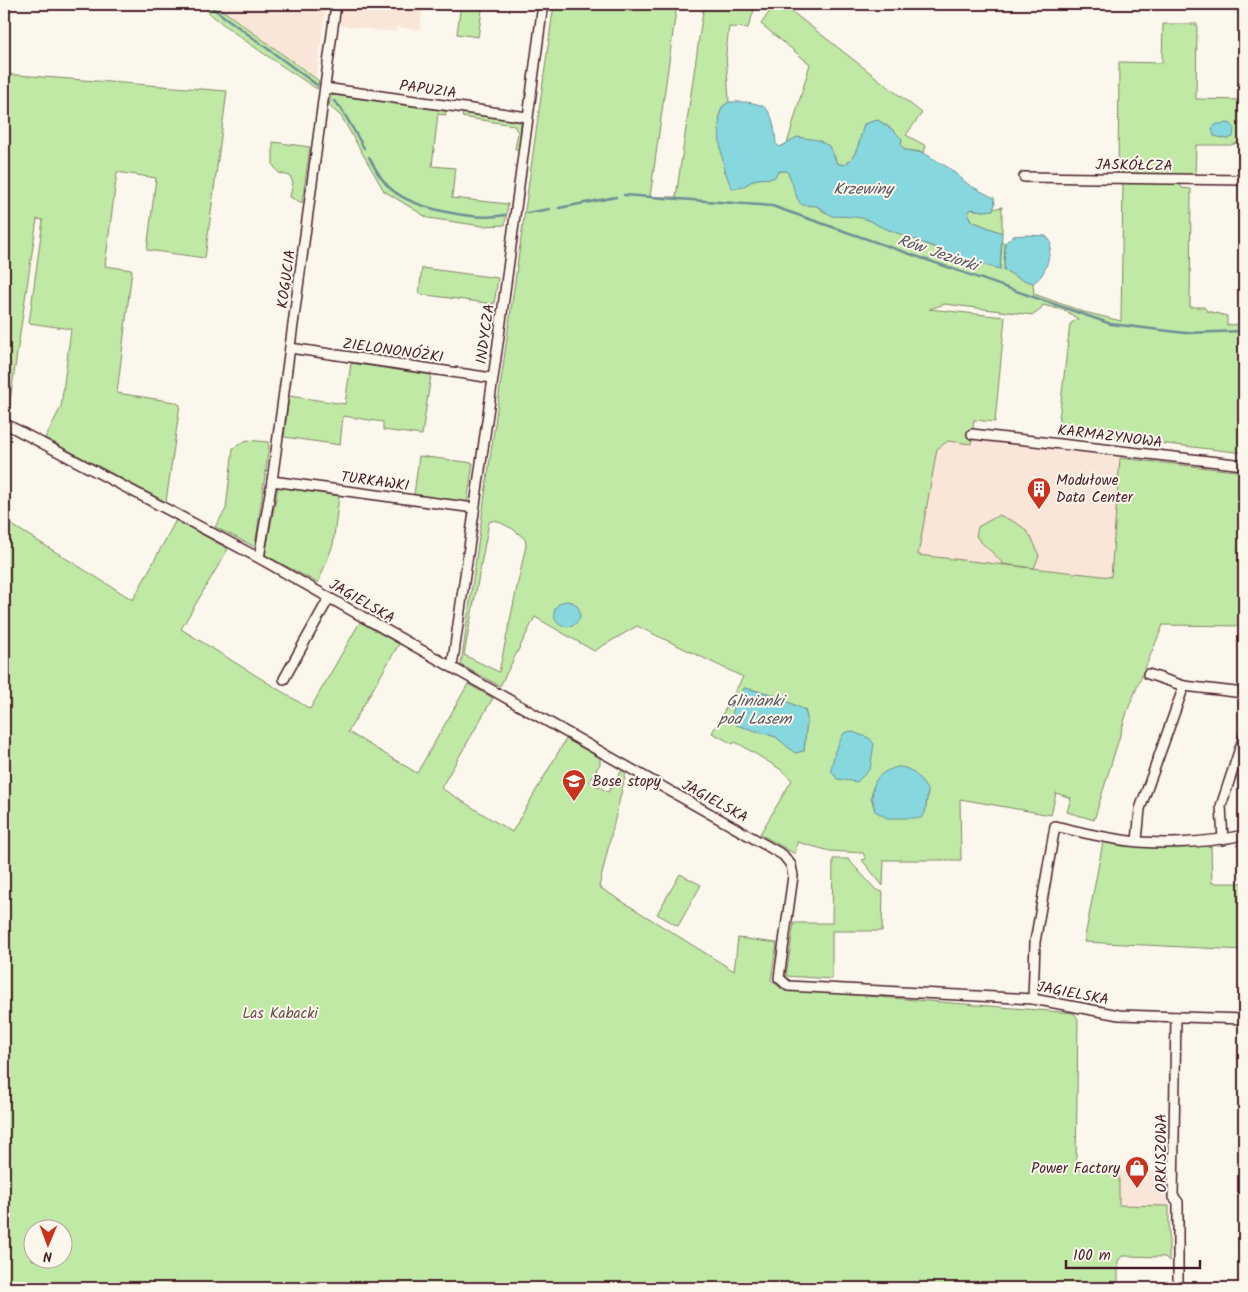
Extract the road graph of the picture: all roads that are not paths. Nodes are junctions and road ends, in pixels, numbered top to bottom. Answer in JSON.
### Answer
{"nodes":[{"id":1,"x":336,"y":4,"type":"edge"},
{"id":2,"x":543,"y":4,"type":"edge"},
{"id":3,"x":324,"y":88,"type":"junction"},
{"id":4,"x":527,"y":117,"type":"junction"},
{"id":5,"x":1024,"y":177,"type":"dead end"},
{"id":6,"x":1244,"y":180,"type":"edge"},
{"id":7,"x":290,"y":348,"type":"junction"},
{"id":8,"x":492,"y":378,"type":"junction"},
{"id":9,"x":4,"y":423,"type":"edge"},
{"id":10,"x":972,"y":434,"type":"dead end"},
{"id":11,"x":1244,"y":465,"type":"edge"},
{"id":12,"x":272,"y":481,"type":"junction"},
{"id":13,"x":474,"y":508,"type":"junction"},
{"id":14,"x":259,"y":558,"type":"junction"},
{"id":15,"x":329,"y":598,"type":"junction"},
{"id":16,"x":452,"y":667,"type":"junction"},
{"id":17,"x":1148,"y":674,"type":"dead end"},
{"id":18,"x":284,"y":678,"type":"dead end"},
{"id":19,"x":1184,"y":686,"type":"junction"},
{"id":20,"x":1244,"y":693,"type":"edge"},
{"id":21,"x":1244,"y":736,"type":"edge"},
{"id":22,"x":1244,"y":835,"type":"edge"},
{"id":23,"x":1222,"y":840,"type":"junction"},
{"id":24,"x":1136,"y":841,"type":"junction"},
{"id":25,"x":1033,"y":999,"type":"junction"},
{"id":26,"x":1176,"y":1017,"type":"junction"},
{"id":27,"x":1244,"y":1019,"type":"edge"},
{"id":28,"x":1178,"y":1288,"type":"edge"}],
"edges":[{"from":1,"to":3,"type":"street","name":"KOGUCIA"},
{"from":2,"to":4,"type":"street","name":"INDYCZA"},
{"from":3,"to":4,"type":"street","name":"PAPUZIA"},
{"from":3,"to":7,"type":"street","name":"KOGUCIA"},
{"from":4,"to":8,"type":"street","name":"INDYCZA"},
{"from":5,"to":6,"type":"street","name":"JASKÓŁCZA"},
{"from":7,"to":8,"type":"street","name":"ZIELONONÓŻKI"},
{"from":7,"to":12,"type":"street","name":"KOGUCIA"},
{"from":8,"to":13,"type":"street","name":"INDYCZA"},
{"from":9,"to":14,"type":"street","name":"JAGIELSKA"},
{"from":10,"to":11,"type":"street","name":"KARMAZYNOWA"},
{"from":12,"to":13,"type":"street","name":"TURKAWKI"},
{"from":12,"to":14,"type":"street","name":"KOGUCIA"},
{"from":13,"to":16,"type":"street","name":"INDYCZA"},
{"from":14,"to":15,"type":"street","name":"JAGIELSKA"},
{"from":15,"to":16,"type":"street","name":"JAGIELSKA"},
{"from":15,"to":18,"type":"street"},
{"from":16,"to":25,"type":"street","name":"JAGIELSKA"},
{"from":17,"to":19,"type":"street"},
{"from":19,"to":20,"type":"street"},
{"from":19,"to":24,"type":"street"},
{"from":21,"to":23,"type":"street"},
{"from":22,"to":23,"type":"street"},
{"from":23,"to":24,"type":"street"},
{"from":24,"to":25,"type":"street"},
{"from":25,"to":26,"type":"street","name":"JAGIELSKA"},
{"from":26,"to":27,"type":"street","name":"JAGIELSKA"},
{"from":26,"to":28,"type":"street","name":"ORKISZOWA"}]}
